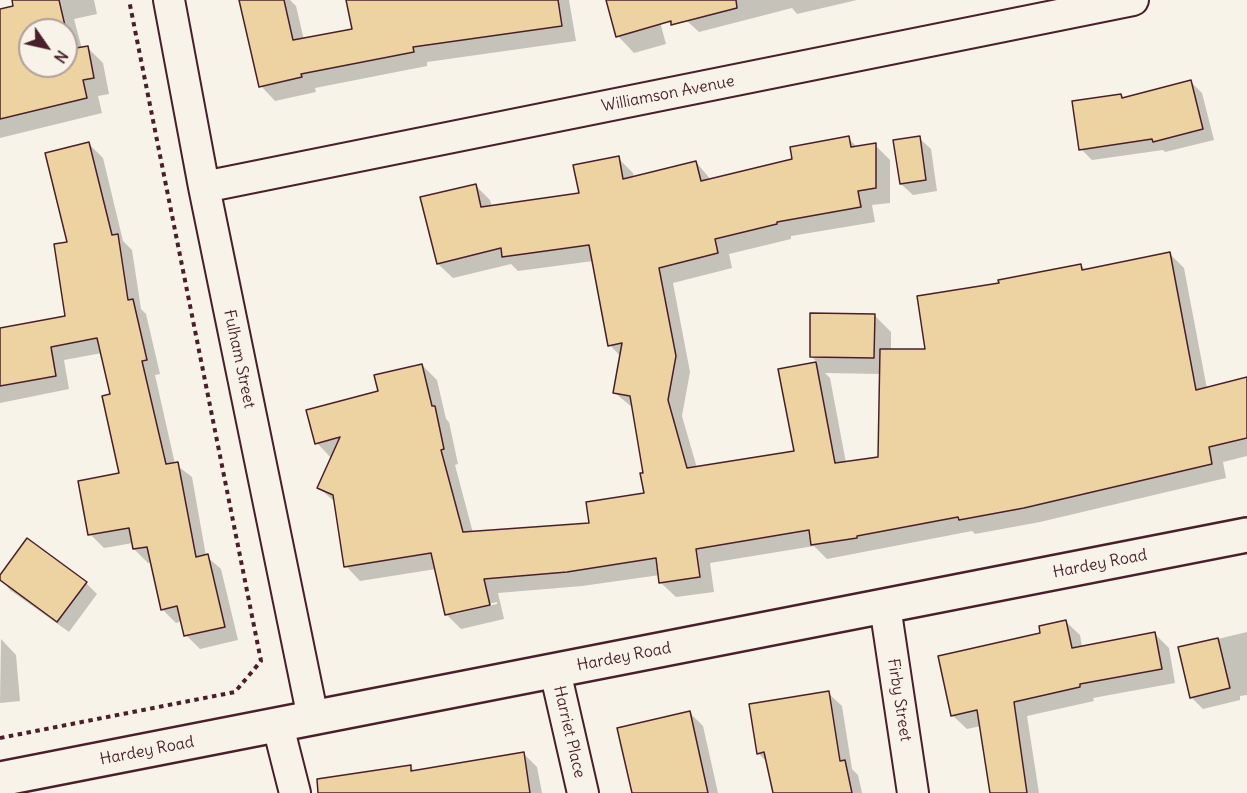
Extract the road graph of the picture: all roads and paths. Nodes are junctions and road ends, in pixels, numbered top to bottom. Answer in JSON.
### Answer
{"nodes":[{"id":1,"x":129,"y":0,"type":"edge"},
{"id":2,"x":169,"y":0,"type":"edge"},
{"id":3,"x":1133,"y":0,"type":"edge"},
{"id":4,"x":204,"y":187,"type":"junction"},
{"id":5,"x":1247,"y":535,"type":"edge"},
{"id":6,"x":885,"y":606,"type":"junction"},
{"id":7,"x":555,"y":671,"type":"junction"},
{"id":8,"x":313,"y":718,"type":"junction"},
{"id":9,"x":278,"y":726,"type":"junction"},
{"id":10,"x":0,"y":738,"type":"edge"},
{"id":11,"x":3,"y":783,"type":"edge"},
{"id":12,"x":295,"y":793,"type":"edge"},
{"id":13,"x":583,"y":793,"type":"edge"},
{"id":14,"x":913,"y":793,"type":"edge"}],
"edges":[{"from":1,"to":10,"type":"path"},
{"from":2,"to":4,"type":"street","name":"Fulham Street"},
{"from":3,"to":4,"type":"street","name":"Williamson Avenue"},
{"from":4,"to":8,"type":"street","name":"Fulham Street"},
{"from":5,"to":6,"type":"street","name":"Hardey Road"},
{"from":6,"to":7,"type":"street","name":"Hardey Road"},
{"from":6,"to":14,"type":"street","name":"Firby Street"},
{"from":7,"to":8,"type":"street","name":"Hardey Road"},
{"from":7,"to":13,"type":"street","name":"Harriet Place"},
{"from":8,"to":9,"type":"street","name":"Hardey Road"},
{"from":9,"to":11,"type":"street","name":"Hardey Road"},
{"from":9,"to":12,"type":"street"}]}
